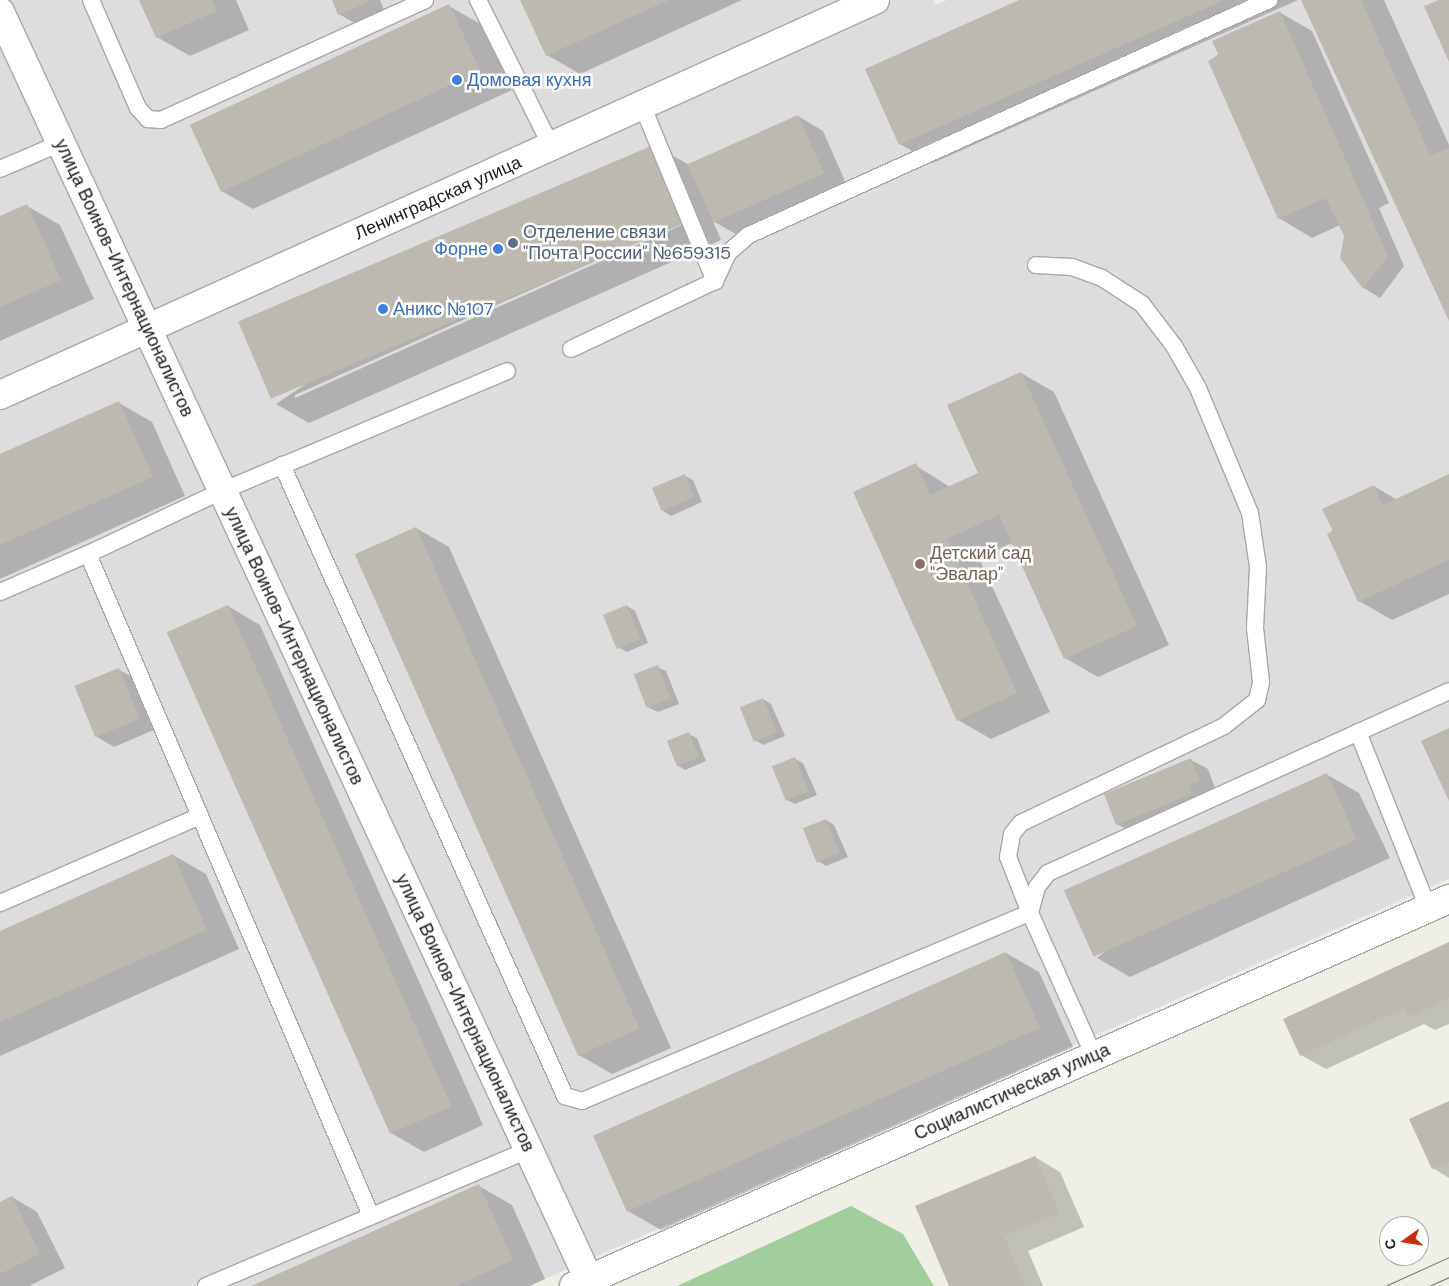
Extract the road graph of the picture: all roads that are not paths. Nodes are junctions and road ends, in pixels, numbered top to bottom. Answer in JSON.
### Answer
{"nodes":[{"id":1,"x":92,"y":0,"type":"edge"},
{"id":2,"x":425,"y":0,"type":"edge"},
{"id":3,"x":478,"y":0,"type":"edge"},
{"id":4,"x":875,"y":0,"type":"edge"},
{"id":5,"x":1269,"y":0,"type":"edge"},
{"id":6,"x":0,"y":12,"type":"edge"},
{"id":7,"x":642,"y":105,"type":"junction"},
{"id":8,"x":61,"y":143,"type":"junction"},
{"id":9,"x":551,"y":146,"type":"junction"},
{"id":10,"x":0,"y":170,"type":"edge"},
{"id":11,"x":1036,"y":265,"type":"dead end"},
{"id":12,"x":715,"y":281,"type":"junction"},
{"id":13,"x":147,"y":329,"type":"junction"},
{"id":14,"x":571,"y":349,"type":"dead end"},
{"id":15,"x":507,"y":371,"type":"dead end"},
{"id":16,"x":0,"y":395,"type":"edge"},
{"id":17,"x":282,"y":465,"type":"junction"},
{"id":18,"x":222,"y":491,"type":"junction"},
{"id":19,"x":88,"y":554,"type":"junction"},
{"id":20,"x":0,"y":592,"type":"edge"},
{"id":21,"x":1449,"y":691,"type":"edge"},
{"id":22,"x":1358,"y":732,"type":"junction"},
{"id":23,"x":200,"y":816,"type":"junction"},
{"id":24,"x":0,"y":903,"type":"edge"},
{"id":25,"x":1439,"y":903,"type":"edge"},
{"id":26,"x":1030,"y":913,"type":"junction"},
{"id":27,"x":1094,"y":1056,"type":"junction"},
{"id":28,"x":528,"y":1150,"type":"junction"},
{"id":29,"x":371,"y":1216,"type":"junction"},
{"id":30,"x":581,"y":1283,"type":"edge"},
{"id":31,"x":206,"y":1286,"type":"edge"}],
"edges":[{"from":1,"to":2,"type":"lane"},
{"from":3,"to":9,"type":"lane"},
{"from":4,"to":7,"type":"street","name":"Ленинградская улица"},
{"from":5,"to":12,"type":"lane"},
{"from":6,"to":8,"type":"street","name":"улица Воинов-Интернационалистов"},
{"from":7,"to":9,"type":"street","name":"Ленинградская улица"},
{"from":7,"to":12,"type":"lane"},
{"from":8,"to":10,"type":"lane"},
{"from":8,"to":13,"type":"street","name":"улица Воинов-Интернационалистов"},
{"from":9,"to":13,"type":"street","name":"Ленинградская улица"},
{"from":11,"to":26,"type":"lane"},
{"from":12,"to":14,"type":"lane"},
{"from":13,"to":16,"type":"street","name":"Ленинградская улица"},
{"from":13,"to":18,"type":"street","name":"улица Воинов-Интернационалистов"},
{"from":15,"to":17,"type":"lane"},
{"from":17,"to":18,"type":"lane"},
{"from":17,"to":26,"type":"lane"},
{"from":18,"to":19,"type":"lane"},
{"from":18,"to":28,"type":"street","name":"улица Воинов-Интернационалистов"},
{"from":19,"to":20,"type":"lane"},
{"from":19,"to":23,"type":"lane"},
{"from":21,"to":22,"type":"lane"},
{"from":22,"to":25,"type":"lane"},
{"from":22,"to":26,"type":"lane"},
{"from":23,"to":24,"type":"lane"},
{"from":23,"to":29,"type":"lane"},
{"from":25,"to":27,"type":"street","name":"Социалистическая улица"},
{"from":26,"to":27,"type":"lane"},
{"from":27,"to":30,"type":"street","name":"Социалистическая улица"},
{"from":28,"to":29,"type":"lane"},
{"from":28,"to":30,"type":"street","name":"улица Воинов-Интернационалистов"},
{"from":29,"to":31,"type":"lane"}]}
